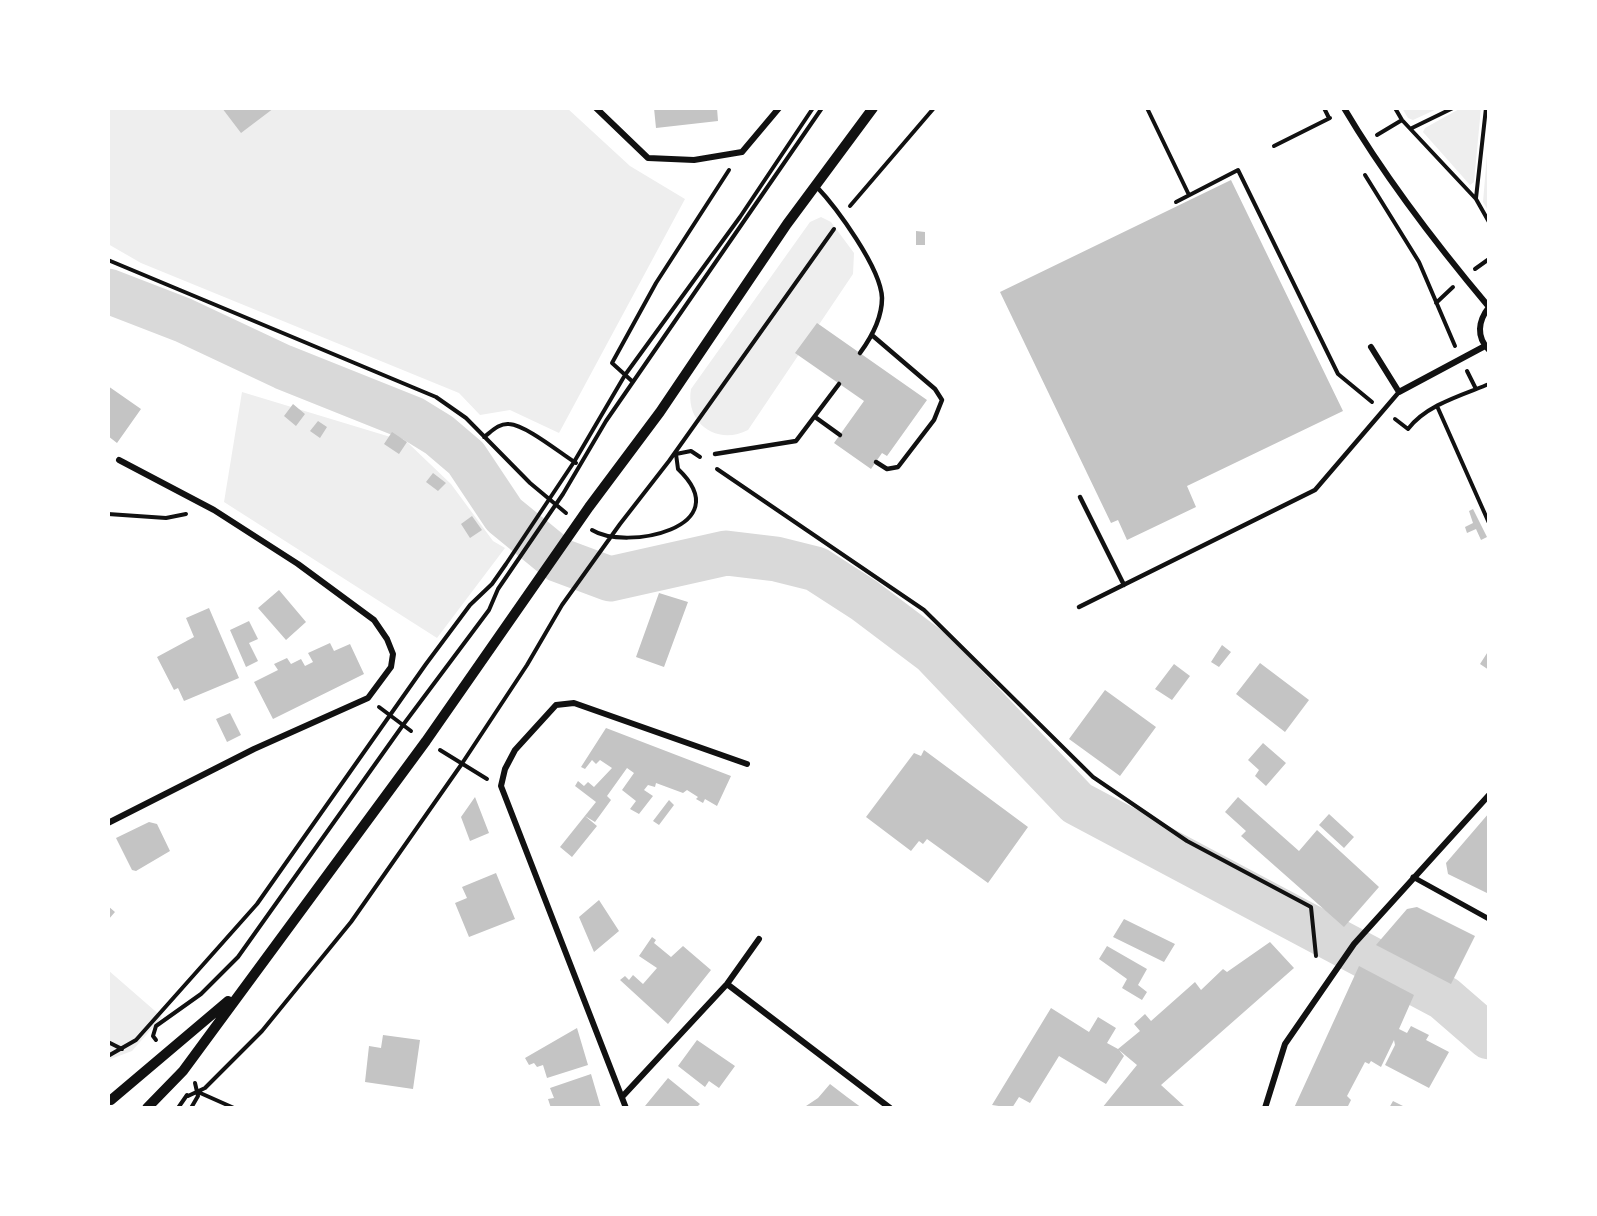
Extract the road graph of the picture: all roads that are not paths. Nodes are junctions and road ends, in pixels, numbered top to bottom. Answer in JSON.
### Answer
{"nodes":[{"id":1,"x":596,"y":108,"type":"edge"},
{"id":2,"x":779,"y":108,"type":"edge"},
{"id":3,"x":873,"y":108,"type":"edge"},
{"id":4,"x":1344,"y":108,"type":"edge"},
{"id":5,"x":815,"y":185,"type":"junction"},
{"id":6,"x":1489,"y":307,"type":"edge"},
{"id":7,"x":873,"y":336,"type":"junction"},
{"id":8,"x":1371,"y":347,"type":"dead end"},
{"id":9,"x":1487,"y":348,"type":"edge"},
{"id":10,"x":860,"y":353,"type":"dead end"},
{"id":11,"x":839,"y":384,"type":"dead end"},
{"id":12,"x":1399,"y":392,"type":"junction"},
{"id":13,"x":815,"y":417,"type":"junction"},
{"id":14,"x":840,"y":435,"type":"dead end"},
{"id":15,"x":715,"y":454,"type":"dead end"},
{"id":16,"x":119,"y":460,"type":"dead end"},
{"id":17,"x":876,"y":462,"type":"dead end"},
{"id":18,"x":1080,"y":497,"type":"dead end"},
{"id":19,"x":1124,"y":585,"type":"junction"},
{"id":20,"x":1079,"y":607,"type":"dead end"},
{"id":21,"x":747,"y":764,"type":"dead end"},
{"id":22,"x":1489,"y":795,"type":"edge"},
{"id":23,"x":108,"y":823,"type":"edge"},
{"id":24,"x":1413,"y":877,"type":"junction"},
{"id":25,"x":1489,"y":919,"type":"edge"},
{"id":26,"x":759,"y":939,"type":"dead end"},
{"id":27,"x":727,"y":984,"type":"junction"},
{"id":28,"x":240,"y":991,"type":"junction"},
{"id":29,"x":622,"y":1097,"type":"junction"},
{"id":30,"x":109,"y":1099,"type":"edge"},
{"id":31,"x":120,"y":1108,"type":"edge"},
{"id":32,"x":147,"y":1108,"type":"edge"},
{"id":33,"x":626,"y":1108,"type":"edge"},
{"id":34,"x":890,"y":1108,"type":"edge"},
{"id":35,"x":1265,"y":1108,"type":"edge"}],
"edges":[{"from":1,"to":2,"type":"street"},
{"from":3,"to":5,"type":"street"},
{"from":4,"to":6,"type":"street"},
{"from":5,"to":7,"type":"lane"},
{"from":5,"to":28,"type":"street"},
{"from":6,"to":9,"type":"street"},
{"from":7,"to":10,"type":"lane"},
{"from":7,"to":17,"type":"lane"},
{"from":8,"to":12,"type":"street"},
{"from":9,"to":12,"type":"street"},
{"from":11,"to":13,"type":"lane"},
{"from":12,"to":19,"type":"lane"},
{"from":13,"to":14,"type":"lane"},
{"from":13,"to":15,"type":"lane"},
{"from":16,"to":23,"type":"street"},
{"from":18,"to":19,"type":"lane"},
{"from":19,"to":20,"type":"lane"},
{"from":21,"to":29,"type":"street"},
{"from":22,"to":24,"type":"street"},
{"from":24,"to":25,"type":"street"},
{"from":24,"to":35,"type":"street"},
{"from":26,"to":27,"type":"street"},
{"from":27,"to":29,"type":"street"},
{"from":27,"to":34,"type":"street"},
{"from":28,"to":30,"type":"street"},
{"from":28,"to":32,"type":"street"},
{"from":29,"to":33,"type":"street"},
{"from":30,"to":31,"type":"street"}]}
